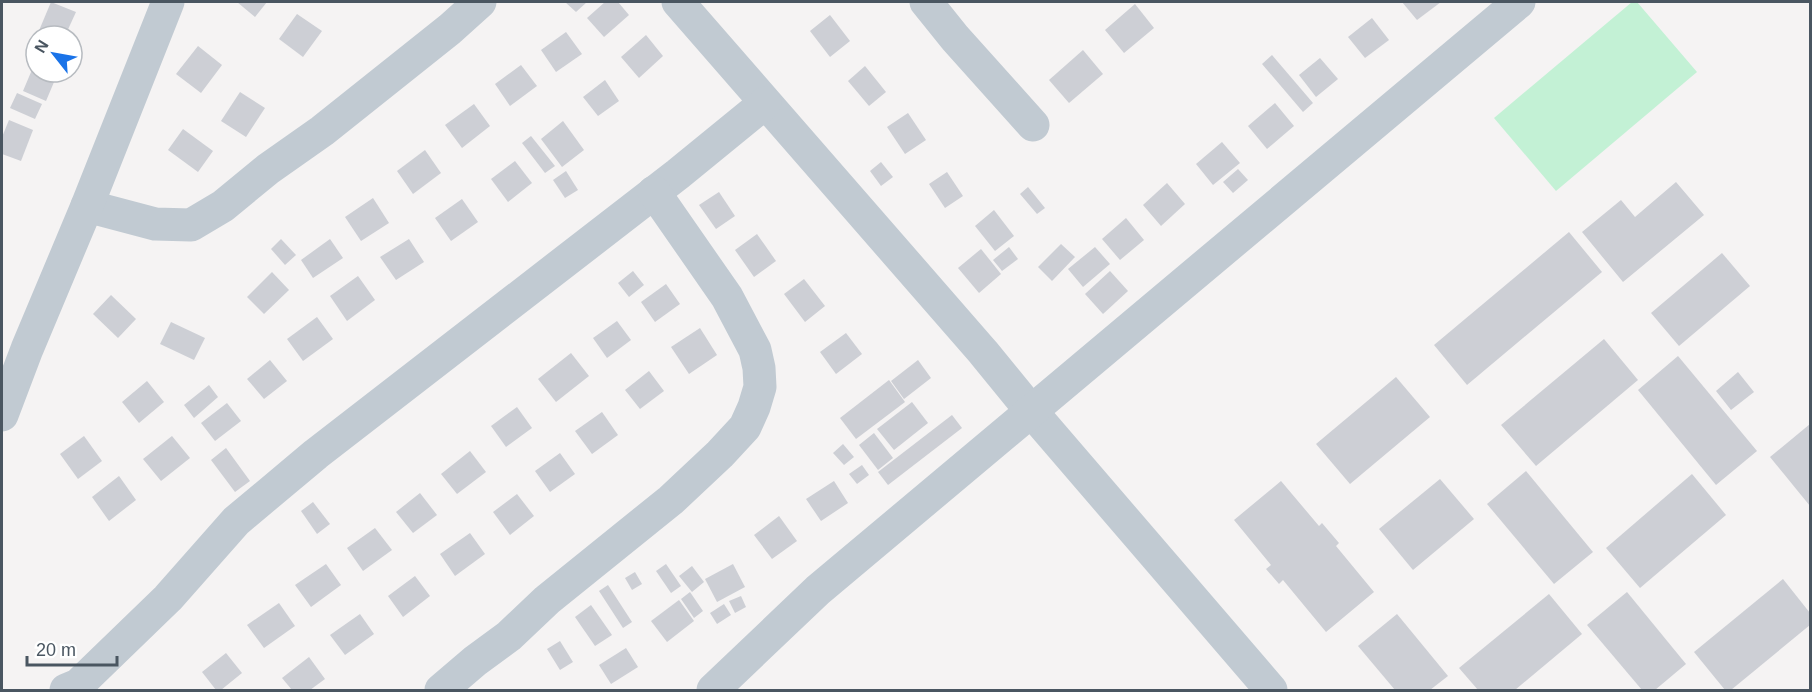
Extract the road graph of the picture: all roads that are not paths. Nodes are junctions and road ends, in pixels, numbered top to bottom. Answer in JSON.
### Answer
{"nodes":[{"id":1,"x":168,"y":2,"type":"edge"},
{"id":2,"x":480,"y":2,"type":"edge"},
{"id":3,"x":678,"y":2,"type":"edge"},
{"id":4,"x":926,"y":2,"type":"edge"},
{"id":5,"x":1519,"y":2,"type":"edge"},
{"id":6,"x":765,"y":103,"type":"junction"},
{"id":7,"x":1033,"y":125,"type":"dead end"},
{"id":8,"x":654,"y":192,"type":"junction"},
{"id":9,"x":87,"y":206,"type":"junction"},
{"id":10,"x":1032,"y":412,"type":"junction"},
{"id":11,"x":2,"y":415,"type":"edge"},
{"id":12,"x":66,"y":690,"type":"edge"},
{"id":13,"x":441,"y":690,"type":"edge"},
{"id":14,"x":713,"y":690,"type":"edge"},
{"id":15,"x":1271,"y":690,"type":"edge"}],
"edges":[{"from":1,"to":9,"type":"street"},
{"from":2,"to":9,"type":"street"},
{"from":3,"to":6,"type":"street"},
{"from":4,"to":7,"type":"street"},
{"from":5,"to":10,"type":"street"},
{"from":6,"to":8,"type":"street"},
{"from":6,"to":10,"type":"street"},
{"from":8,"to":12,"type":"street"},
{"from":8,"to":13,"type":"street"},
{"from":9,"to":11,"type":"street"},
{"from":10,"to":14,"type":"street"},
{"from":10,"to":15,"type":"street"}]}
